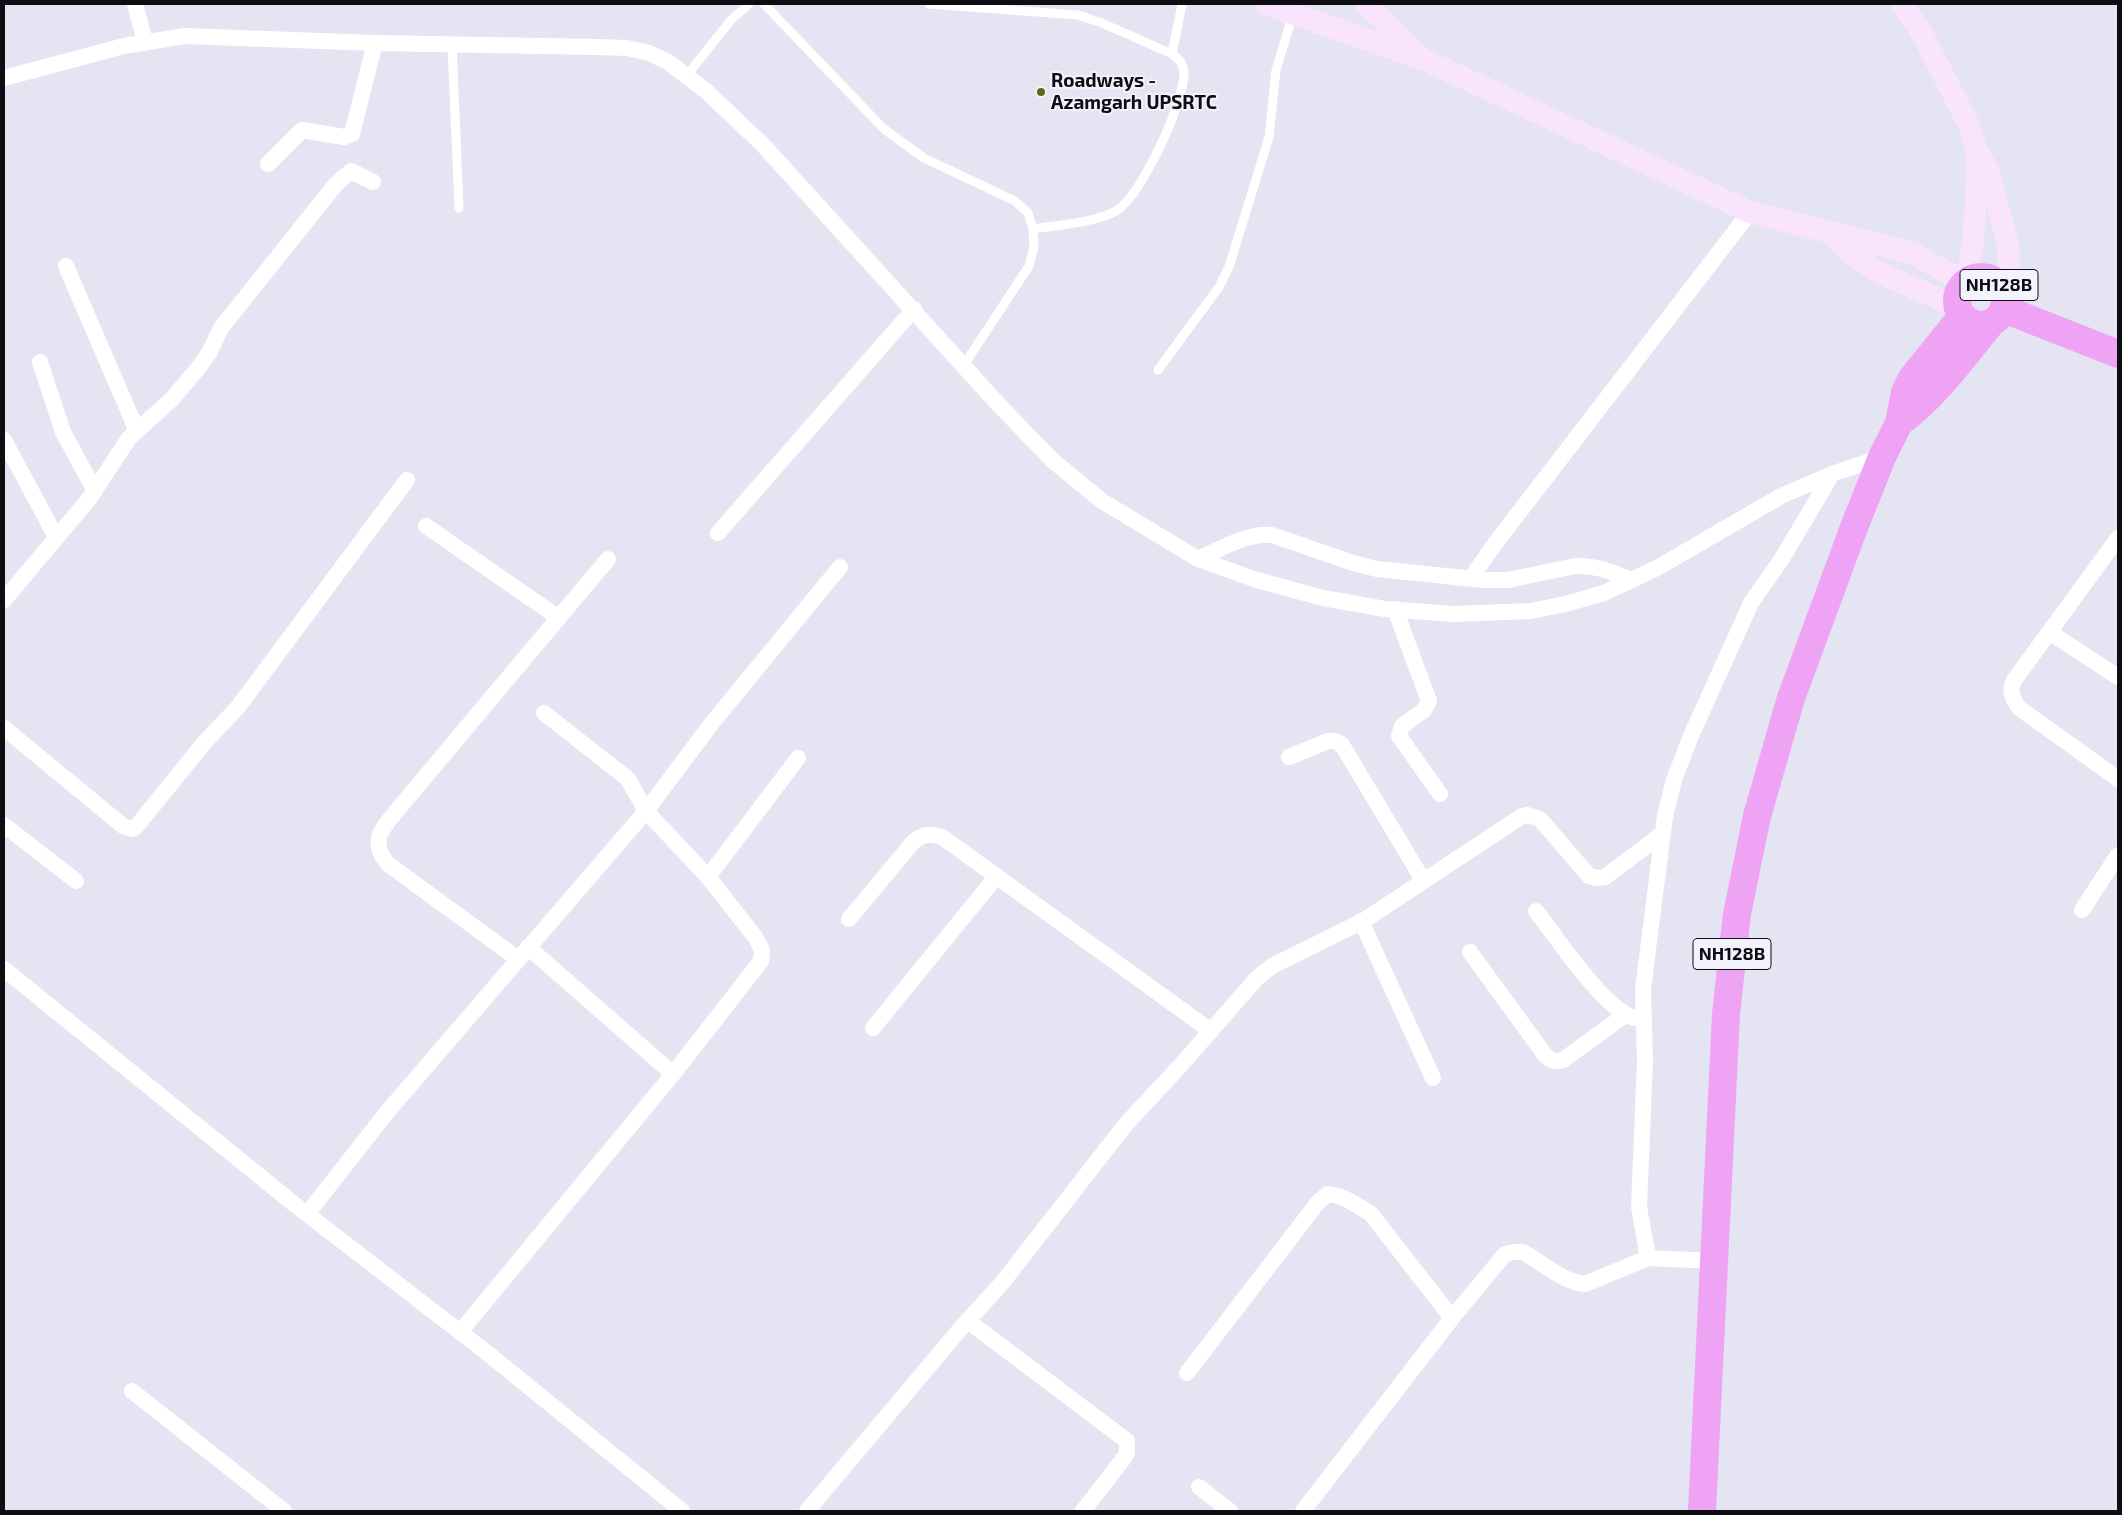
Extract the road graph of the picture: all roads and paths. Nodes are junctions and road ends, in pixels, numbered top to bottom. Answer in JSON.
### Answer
{"nodes":[{"id":1,"x":135,"y":4,"type":"edge"},
{"id":2,"x":749,"y":4,"type":"edge"},
{"id":3,"x":764,"y":4,"type":"edge"},
{"id":4,"x":929,"y":4,"type":"edge"},
{"id":5,"x":1182,"y":4,"type":"edge"},
{"id":6,"x":1266,"y":4,"type":"edge"},
{"id":7,"x":1366,"y":4,"type":"edge"},
{"id":8,"x":1902,"y":4,"type":"edge"},
{"id":9,"x":1294,"y":12,"type":"junction"},
{"id":10,"x":145,"y":42,"type":"junction"},
{"id":11,"x":375,"y":43,"type":"junction"},
{"id":12,"x":452,"y":45,"type":"junction"},
{"id":13,"x":1172,"y":54,"type":"junction"},
{"id":14,"x":1425,"y":60,"type":"junction"},
{"id":15,"x":687,"y":75,"type":"junction"},
{"id":16,"x":4,"y":78,"type":"edge"},
{"id":17,"x":1977,"y":151,"type":"junction"},
{"id":18,"x":268,"y":164,"type":"dead end"},
{"id":19,"x":373,"y":182,"type":"dead end"},
{"id":20,"x":459,"y":208,"type":"dead end"},
{"id":21,"x":1750,"y":212,"type":"junction"},
{"id":22,"x":1033,"y":229,"type":"junction"},
{"id":23,"x":1825,"y":230,"type":"junction"},
{"id":24,"x":66,"y":266,"type":"dead end"},
{"id":25,"x":1963,"y":296,"type":"junction"},
{"id":26,"x":1999,"y":305,"type":"junction"},
{"id":27,"x":914,"y":309,"type":"junction"},
{"id":28,"x":2118,"y":354,"type":"edge"},
{"id":29,"x":40,"y":362,"type":"dead end"},
{"id":30,"x":964,"y":365,"type":"junction"},
{"id":31,"x":1158,"y":370,"type":"dead end"},
{"id":32,"x":1899,"y":423,"type":"junction"},
{"id":33,"x":137,"y":431,"type":"junction"},
{"id":34,"x":4,"y":440,"type":"edge"},
{"id":35,"x":1882,"y":457,"type":"junction"},
{"id":36,"x":1832,"y":474,"type":"junction"},
{"id":37,"x":407,"y":480,"type":"dead end"},
{"id":38,"x":95,"y":491,"type":"junction"},
{"id":39,"x":426,"y":526,"type":"dead end"},
{"id":40,"x":718,"y":533,"type":"dead end"},
{"id":41,"x":56,"y":537,"type":"junction"},
{"id":42,"x":2118,"y":538,"type":"edge"},
{"id":43,"x":608,"y":559,"type":"dead end"},
{"id":44,"x":1198,"y":559,"type":"junction"},
{"id":45,"x":840,"y":567,"type":"dead end"},
{"id":46,"x":1471,"y":578,"type":"junction"},
{"id":47,"x":1631,"y":580,"type":"junction"},
{"id":48,"x":4,"y":600,"type":"edge"},
{"id":49,"x":1395,"y":610,"type":"junction"},
{"id":50,"x":559,"y":618,"type":"junction"},
{"id":51,"x":2049,"y":632,"type":"junction"},
{"id":52,"x":2118,"y":677,"type":"edge"},
{"id":53,"x":544,"y":713,"type":"dead end"},
{"id":54,"x":4,"y":728,"type":"edge"},
{"id":55,"x":1289,"y":757,"type":"dead end"},
{"id":56,"x":798,"y":758,"type":"dead end"},
{"id":57,"x":2118,"y":779,"type":"edge"},
{"id":58,"x":1440,"y":794,"type":"dead end"},
{"id":59,"x":646,"y":811,"type":"junction"},
{"id":60,"x":4,"y":825,"type":"edge"},
{"id":61,"x":1661,"y":836,"type":"junction"},
{"id":62,"x":2118,"y":855,"type":"edge"},
{"id":63,"x":708,"y":877,"type":"junction"},
{"id":64,"x":996,"y":877,"type":"junction"},
{"id":65,"x":1423,"y":880,"type":"junction"},
{"id":66,"x":76,"y":881,"type":"dead end"},
{"id":67,"x":1536,"y":910,"type":"dead end"},
{"id":68,"x":2082,"y":910,"type":"dead end"},
{"id":69,"x":849,"y":919,"type":"dead end"},
{"id":70,"x":1361,"y":922,"type":"junction"},
{"id":71,"x":1470,"y":952,"type":"dead end"},
{"id":72,"x":523,"y":953,"type":"junction"},
{"id":73,"x":4,"y":969,"type":"edge"},
{"id":74,"x":1625,"y":1015,"type":"junction"},
{"id":75,"x":1644,"y":1021,"type":"junction"},
{"id":76,"x":873,"y":1028,"type":"dead end"},
{"id":77,"x":1211,"y":1031,"type":"junction"},
{"id":78,"x":673,"y":1074,"type":"junction"},
{"id":79,"x":1433,"y":1078,"type":"dead end"},
{"id":80,"x":307,"y":1214,"type":"junction"},
{"id":81,"x":1648,"y":1258,"type":"junction"},
{"id":82,"x":1714,"y":1261,"type":"junction"},
{"id":83,"x":1452,"y":1318,"type":"junction"},
{"id":84,"x":968,"y":1321,"type":"junction"},
{"id":85,"x":460,"y":1332,"type":"junction"},
{"id":86,"x":1187,"y":1373,"type":"dead end"},
{"id":87,"x":132,"y":1391,"type":"dead end"},
{"id":88,"x":1199,"y":1487,"type":"dead end"},
{"id":89,"x":284,"y":1511,"type":"edge"},
{"id":90,"x":682,"y":1511,"type":"edge"},
{"id":91,"x":807,"y":1511,"type":"edge"},
{"id":92,"x":1083,"y":1511,"type":"edge"},
{"id":93,"x":1230,"y":1511,"type":"edge"},
{"id":94,"x":1303,"y":1511,"type":"edge"},
{"id":95,"x":1702,"y":1511,"type":"edge"}],
"edges":[{"from":1,"to":10,"type":"street"},
{"from":2,"to":15,"type":"lane"},
{"from":3,"to":22,"type":"lane"},
{"from":4,"to":13,"type":"lane"},
{"from":5,"to":13,"type":"lane"},
{"from":6,"to":9,"type":"street"},
{"from":7,"to":14,"type":"street"},
{"from":8,"to":17,"type":"street"},
{"from":9,"to":14,"type":"street"},
{"from":9,"to":31,"type":"lane"},
{"from":10,"to":11,"type":"street"},
{"from":10,"to":16,"type":"street"},
{"from":11,"to":12,"type":"street"},
{"from":11,"to":18,"type":"street"},
{"from":12,"to":15,"type":"street"},
{"from":12,"to":20,"type":"lane"},
{"from":13,"to":22,"type":"lane"},
{"from":14,"to":21,"type":"street"},
{"from":15,"to":27,"type":"street"},
{"from":17,"to":25,"type":"street"},
{"from":17,"to":26,"type":"street"},
{"from":19,"to":33,"type":"street"},
{"from":21,"to":23,"type":"street"},
{"from":21,"to":46,"type":"street"},
{"from":22,"to":30,"type":"lane"},
{"from":23,"to":25,"type":"street"},
{"from":23,"to":25,"type":"street"},
{"from":24,"to":33,"type":"street"},
{"from":25,"to":26,"type":"highway","number":"NH128B"},
{"from":25,"to":26,"type":"highway","number":"NH128B"},
{"from":25,"to":32,"type":"highway","number":"NH128B"},
{"from":26,"to":28,"type":"highway"},
{"from":26,"to":32,"type":"highway","number":"NH128B"},
{"from":27,"to":30,"type":"street"},
{"from":27,"to":40,"type":"street"},
{"from":29,"to":38,"type":"street"},
{"from":30,"to":44,"type":"street"},
{"from":32,"to":35,"type":"highway","number":"NH128B"},
{"from":33,"to":38,"type":"street"},
{"from":34,"to":41,"type":"street"},
{"from":35,"to":36,"type":"street"},
{"from":35,"to":82,"type":"highway","number":"NH128B"},
{"from":36,"to":47,"type":"street"},
{"from":36,"to":61,"type":"street"},
{"from":37,"to":54,"type":"street"},
{"from":38,"to":41,"type":"street"},
{"from":39,"to":50,"type":"street"},
{"from":41,"to":48,"type":"street"},
{"from":42,"to":51,"type":"street"},
{"from":43,"to":50,"type":"street"},
{"from":44,"to":46,"type":"street"},
{"from":44,"to":49,"type":"street"},
{"from":45,"to":59,"type":"street"},
{"from":46,"to":47,"type":"street"},
{"from":47,"to":49,"type":"street"},
{"from":49,"to":58,"type":"street"},
{"from":50,"to":72,"type":"street"},
{"from":51,"to":52,"type":"street"},
{"from":51,"to":57,"type":"street"},
{"from":53,"to":59,"type":"street"},
{"from":55,"to":65,"type":"street"},
{"from":56,"to":63,"type":"street"},
{"from":59,"to":63,"type":"street"},
{"from":59,"to":72,"type":"street"},
{"from":60,"to":66,"type":"street"},
{"from":61,"to":65,"type":"street"},
{"from":61,"to":75,"type":"street"},
{"from":62,"to":68,"type":"street"},
{"from":63,"to":78,"type":"street"},
{"from":64,"to":69,"type":"street"},
{"from":64,"to":76,"type":"street"},
{"from":64,"to":77,"type":"street"},
{"from":65,"to":70,"type":"street"},
{"from":67,"to":74,"type":"street"},
{"from":70,"to":77,"type":"street"},
{"from":70,"to":79,"type":"street"},
{"from":71,"to":74,"type":"street"},
{"from":72,"to":78,"type":"street"},
{"from":72,"to":80,"type":"street"},
{"from":73,"to":80,"type":"street"},
{"from":74,"to":75,"type":"street"},
{"from":75,"to":81,"type":"street"},
{"from":77,"to":84,"type":"street"},
{"from":78,"to":85,"type":"street"},
{"from":80,"to":85,"type":"street"},
{"from":81,"to":82,"type":"street"},
{"from":81,"to":83,"type":"street"},
{"from":82,"to":95,"type":"highway","number":"NH128B"},
{"from":83,"to":86,"type":"street"},
{"from":83,"to":94,"type":"street"},
{"from":84,"to":91,"type":"street"},
{"from":84,"to":92,"type":"street"},
{"from":85,"to":90,"type":"street"},
{"from":87,"to":89,"type":"street"},
{"from":88,"to":93,"type":"street"}]}
